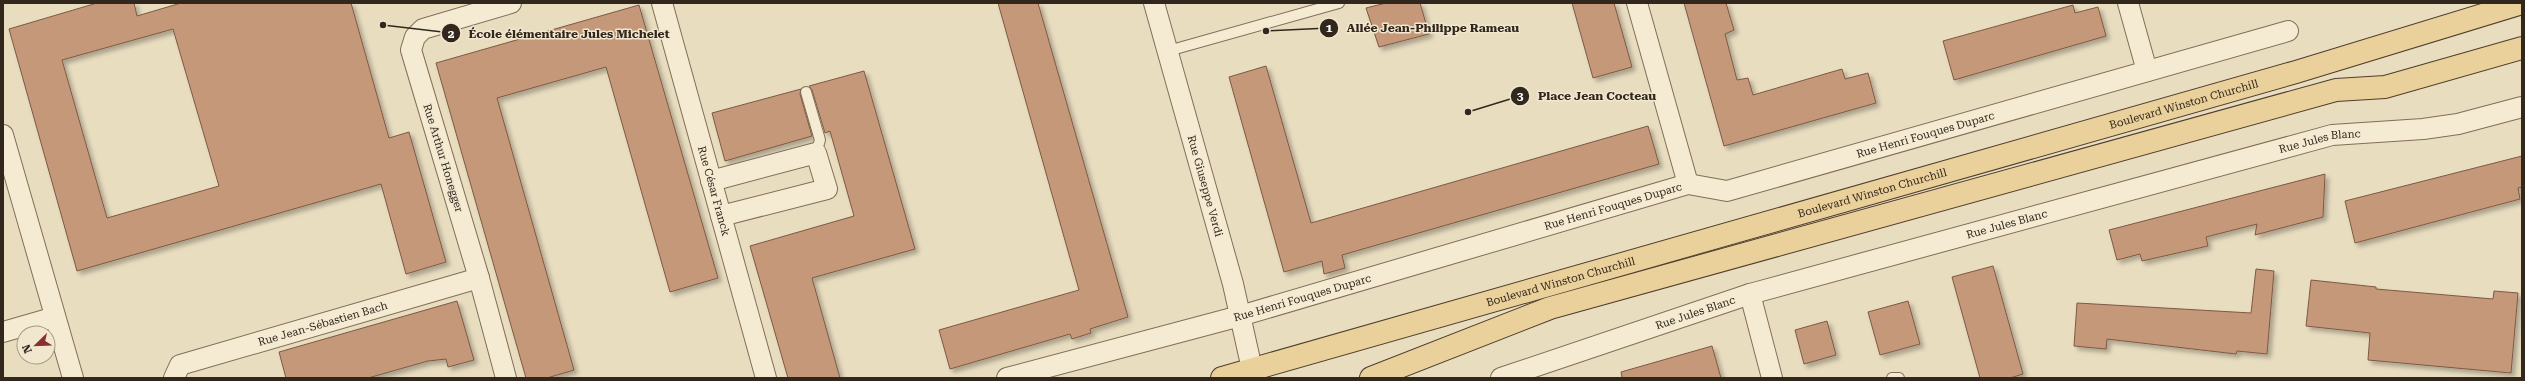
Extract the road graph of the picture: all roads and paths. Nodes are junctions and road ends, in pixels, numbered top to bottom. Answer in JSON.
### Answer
{"nodes":[{"id":1,"x":511,"y":3,"type":"edge"},
{"id":2,"x":662,"y":3,"type":"edge"},
{"id":3,"x":1154,"y":3,"type":"edge"},
{"id":4,"x":1339,"y":3,"type":"edge"},
{"id":5,"x":1637,"y":3,"type":"edge"},
{"id":6,"x":2128,"y":3,"type":"edge"},
{"id":7,"x":2522,"y":3,"type":"edge"},
{"id":8,"x":2288,"y":31,"type":"dead end"},
{"id":9,"x":2522,"y":48,"type":"edge"},
{"id":10,"x":1168,"y":51,"type":"junction"},
{"id":11,"x":2146,"y":71,"type":"junction"},
{"id":12,"x":806,"y":92,"type":"dead end"},
{"id":13,"x":2522,"y":107,"type":"edge"},
{"id":14,"x":3,"y":135,"type":"edge"},
{"id":15,"x":816,"y":153,"type":"junction"},
{"id":16,"x":711,"y":181,"type":"junction"},
{"id":17,"x":1688,"y":184,"type":"junction"},
{"id":18,"x":721,"y":216,"type":"junction"},
{"id":19,"x":479,"y":278,"type":"junction"},
{"id":20,"x":1750,"y":294,"type":"junction"},
{"id":21,"x":1240,"y":316,"type":"junction"},
{"id":22,"x":56,"y":317,"type":"junction"},
{"id":23,"x":3,"y":332,"type":"edge"},
{"id":24,"x":1253,"y":374,"type":"edge"},
{"id":25,"x":73,"y":378,"type":"edge"},
{"id":26,"x":174,"y":378,"type":"edge"},
{"id":27,"x":506,"y":378,"type":"edge"},
{"id":28,"x":766,"y":378,"type":"edge"},
{"id":29,"x":1007,"y":378,"type":"edge"},
{"id":30,"x":1222,"y":378,"type":"edge"},
{"id":31,"x":1371,"y":378,"type":"edge"},
{"id":32,"x":1501,"y":378,"type":"edge"},
{"id":33,"x":1772,"y":378,"type":"edge"},
{"id":34,"x":1892,"y":378,"type":"edge"},
{"id":35,"x":1899,"y":378,"type":"edge"}],
"edges":[{"from":1,"to":19,"type":"street","name":"Rue Arthur Honegger"},
{"from":2,"to":16,"type":"street","name":"Rue César Franck"},
{"from":3,"to":10,"type":"street","name":"Rue Giuseppe Verdi"},
{"from":4,"to":10,"type":"lane"},
{"from":5,"to":17,"type":"street"},
{"from":6,"to":11,"type":"street"},
{"from":7,"to":24,"type":"main road","name":"Boulevard Winston Churchill"},
{"from":8,"to":11,"type":"street","name":"Rue Henri Fouques Duparc"},
{"from":9,"to":31,"type":"main road","name":"Boulevard Winston Churchill"},
{"from":10,"to":21,"type":"street","name":"Rue Giuseppe Verdi"},
{"from":11,"to":17,"type":"street","name":"Rue Henri Fouques Duparc"},
{"from":12,"to":15,"type":"lane"},
{"from":13,"to":20,"type":"street","name":"Rue Jules Blanc"},
{"from":14,"to":22,"type":"street"},
{"from":15,"to":16,"type":"street"},
{"from":15,"to":18,"type":"street"},
{"from":16,"to":18,"type":"street","name":"Rue César Franck"},
{"from":17,"to":21,"type":"street","name":"Rue Henri Fouques Duparc"},
{"from":18,"to":28,"type":"street","name":"Rue César Franck"},
{"from":19,"to":26,"type":"street","name":"Rue Jean-Sébastien Bach"},
{"from":19,"to":27,"type":"street","name":"Rue Arthur Honegger"},
{"from":20,"to":32,"type":"street","name":"Rue Jules Blanc"},
{"from":20,"to":33,"type":"street"},
{"from":21,"to":24,"type":"street","name":"Rue Giuseppe Verdi"},
{"from":21,"to":29,"type":"street","name":"Rue Henri Fouques Duparc"},
{"from":22,"to":23,"type":"street"},
{"from":22,"to":25,"type":"street"},
{"from":24,"to":30,"type":"main road","name":"Boulevard Winston Churchill"},
{"from":34,"to":35,"type":"lane"}]}
